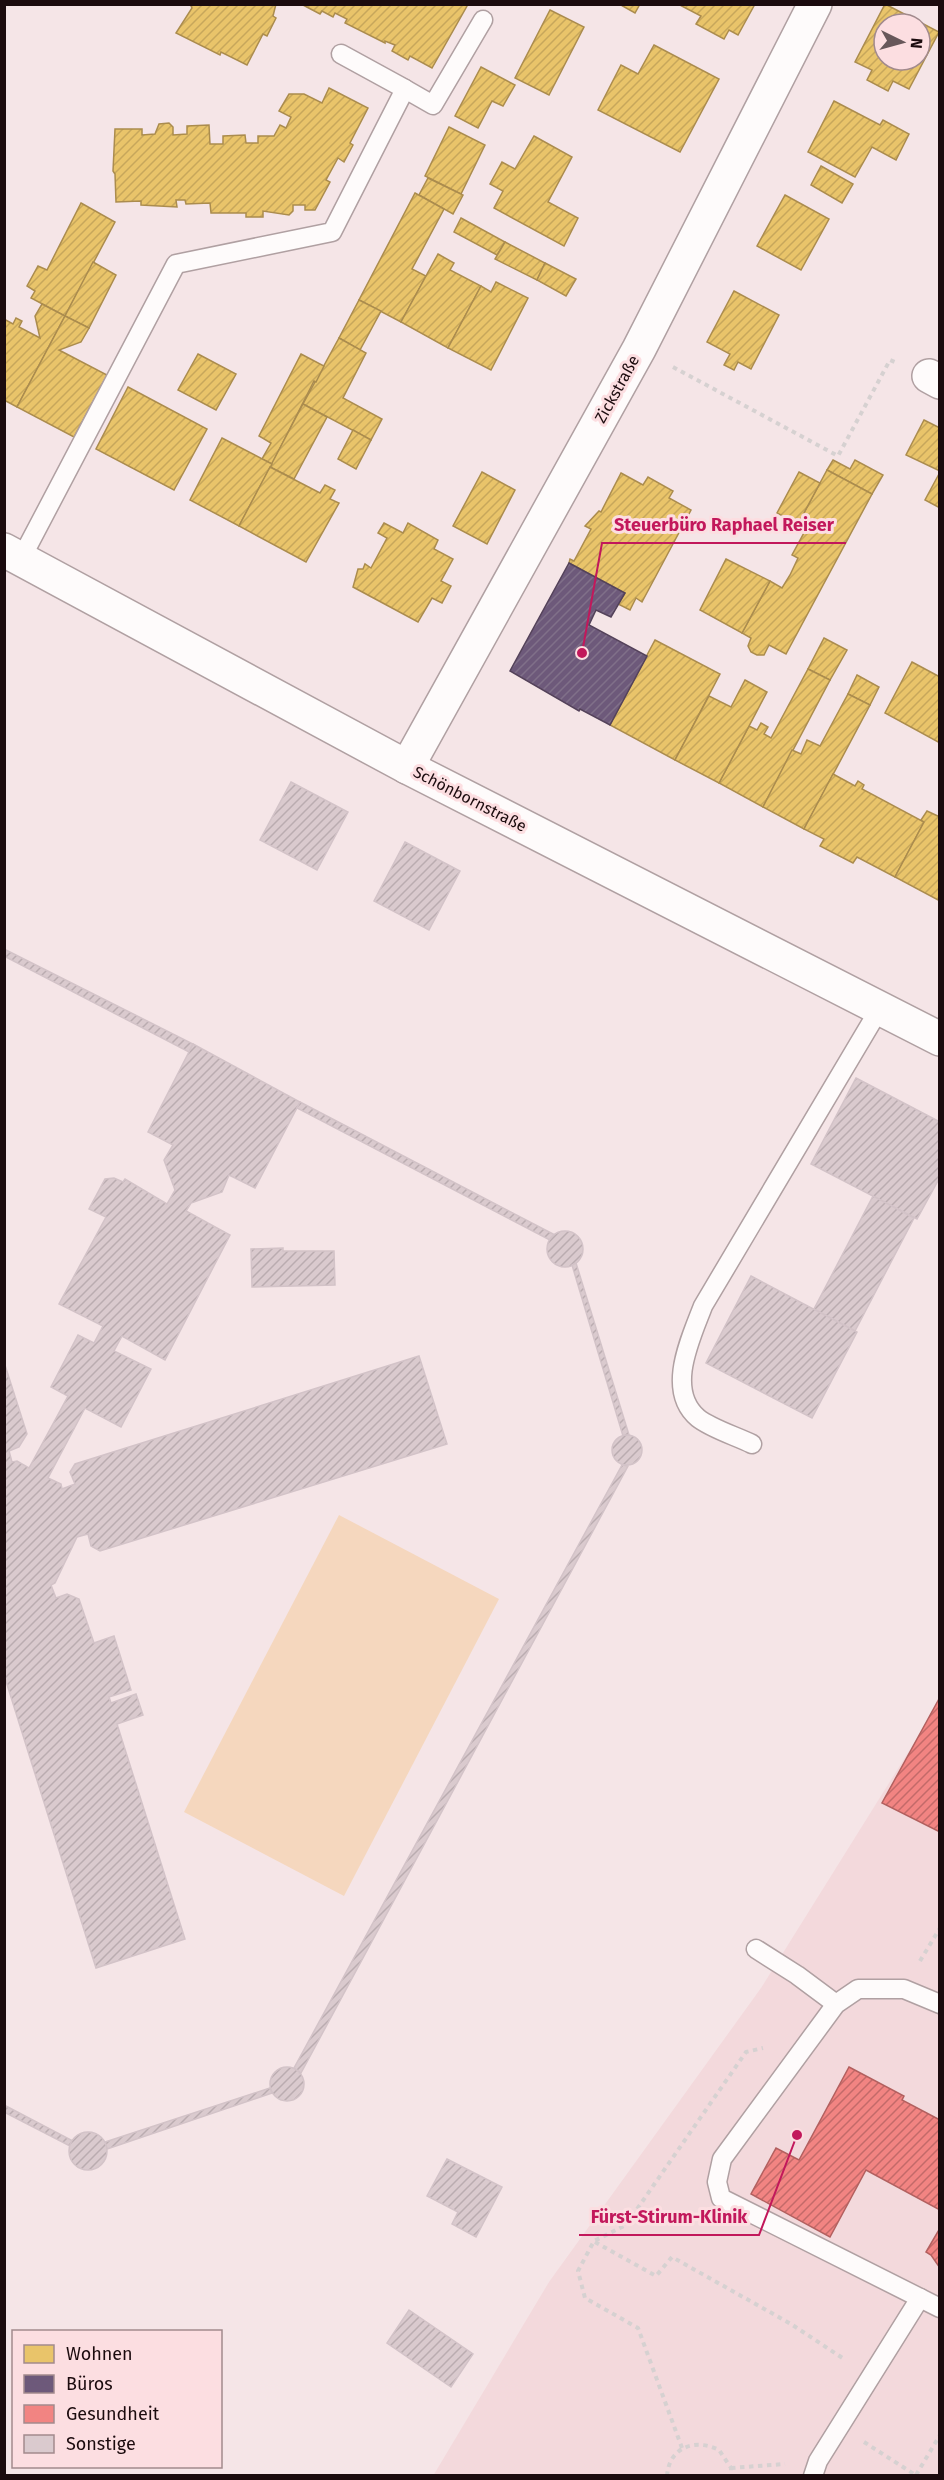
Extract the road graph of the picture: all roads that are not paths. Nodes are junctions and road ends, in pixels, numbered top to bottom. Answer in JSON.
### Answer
{"nodes":[{"id":1,"x":815,"y":4,"type":"edge"},
{"id":2,"x":483,"y":20,"type":"dead end"},
{"id":3,"x":341,"y":54,"type":"dead end"},
{"id":4,"x":405,"y":89,"type":"junction"},
{"id":5,"x":13,"y":555,"type":"edge"},
{"id":6,"x":407,"y":766,"type":"junction"},
{"id":7,"x":880,"y":1008,"type":"junction"},
{"id":8,"x":939,"y":1039,"type":"edge"},
{"id":9,"x":752,"y":1444,"type":"dead end"},
{"id":10,"x":756,"y":1949,"type":"dead end"},
{"id":11,"x":836,"y":2004,"type":"junction"},
{"id":12,"x":939,"y":2004,"type":"edge"},
{"id":13,"x":920,"y":2298,"type":"junction"},
{"id":14,"x":939,"y":2308,"type":"edge"},
{"id":15,"x":816,"y":2468,"type":"edge"}],
"edges":[{"from":1,"to":6,"type":"main road","name":"Zickstraße"},
{"from":2,"to":4,"type":"lane"},
{"from":3,"to":4,"type":"lane"},
{"from":4,"to":5,"type":"lane"},
{"from":5,"to":6,"type":"main road","name":"Schönbornstraße"},
{"from":6,"to":7,"type":"main road","name":"Schönbornstraße"},
{"from":7,"to":8,"type":"main road","name":"Schönbornstraße"},
{"from":7,"to":9,"type":"lane"},
{"from":10,"to":11,"type":"lane"},
{"from":11,"to":12,"type":"lane"},
{"from":11,"to":13,"type":"lane"},
{"from":13,"to":14,"type":"lane"},
{"from":13,"to":15,"type":"lane"}]}
